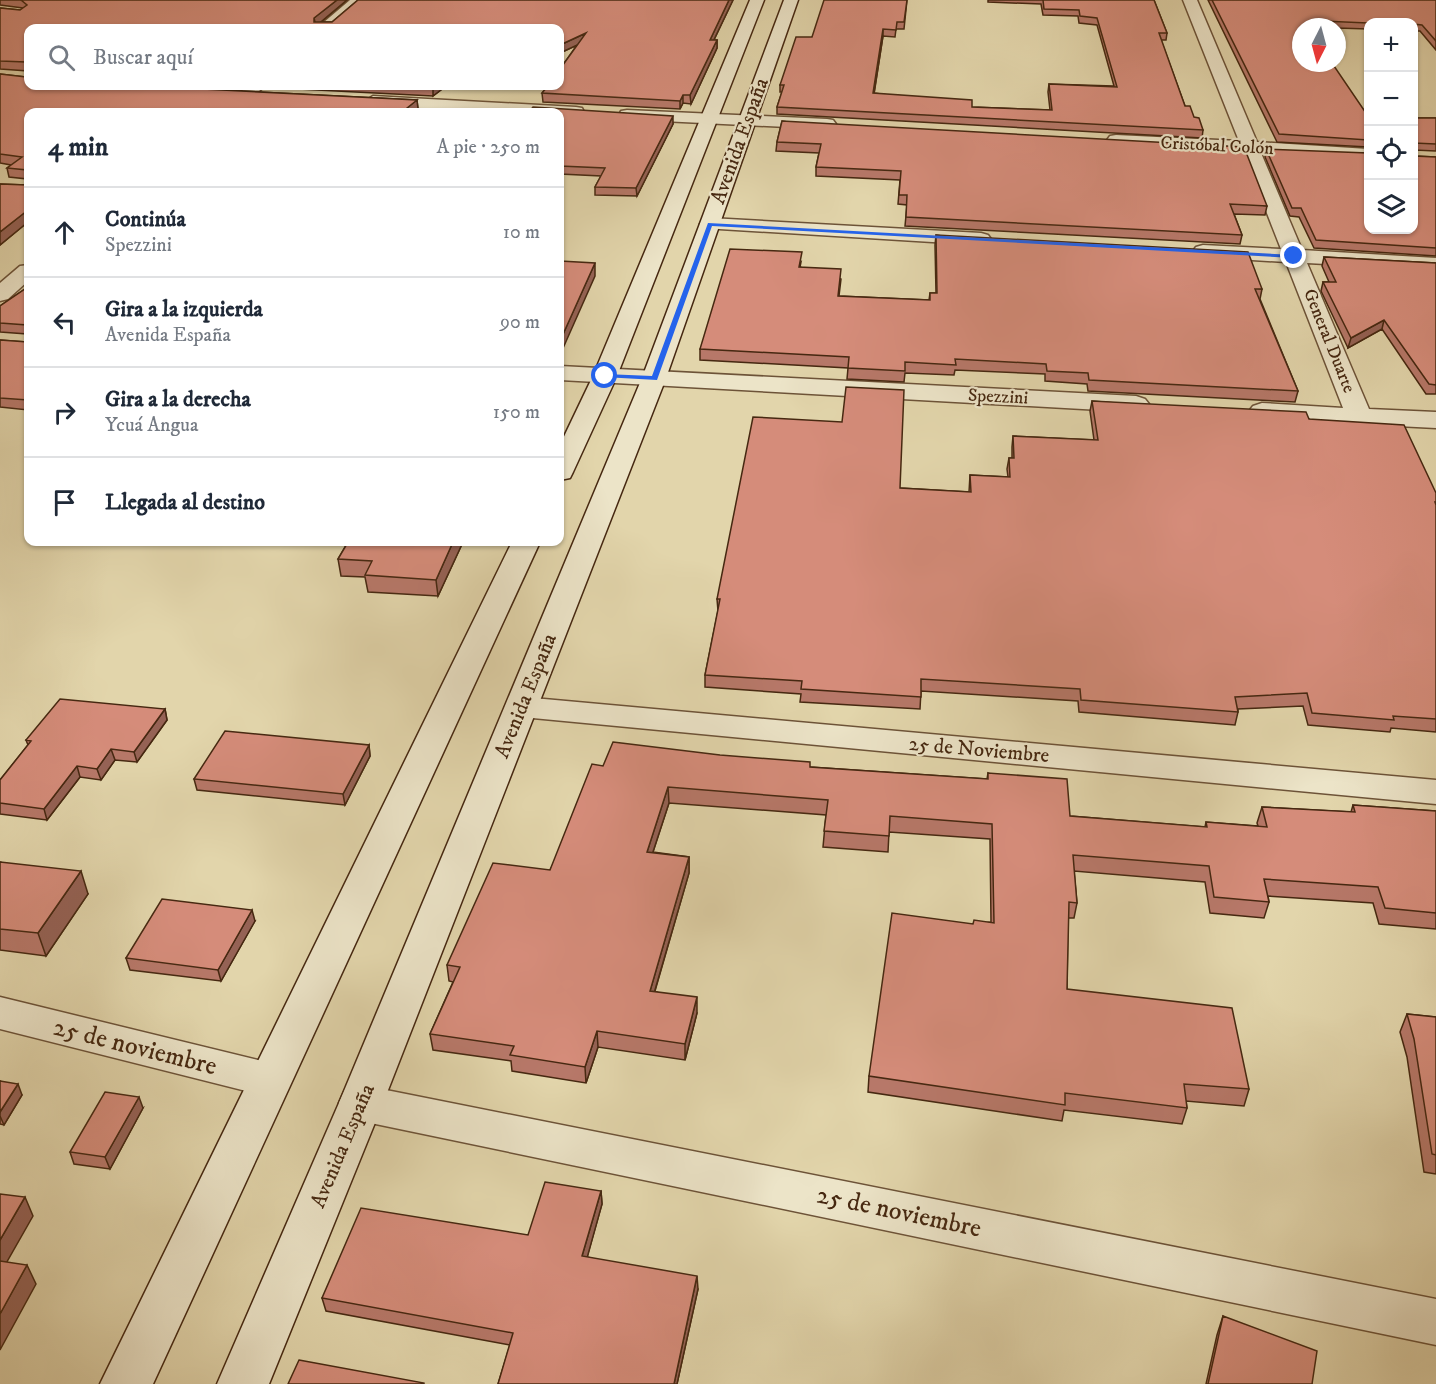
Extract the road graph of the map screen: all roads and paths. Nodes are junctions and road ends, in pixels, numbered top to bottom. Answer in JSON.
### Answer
{"nodes":[{"id":1,"x":358,"y":0,"type":"edge"},
{"id":2,"x":757,"y":0,"type":"edge"},
{"id":3,"x":791,"y":0,"type":"edge"},
{"id":4,"x":1190,"y":0,"type":"edge"},
{"id":5,"x":329,"y":24,"type":"edge"},
{"id":6,"x":259,"y":91,"type":"edge"},
{"id":7,"x":224,"y":92,"type":"edge"},
{"id":8,"x":354,"y":100,"type":"edge"},
{"id":9,"x":231,"y":108,"type":"edge"},
{"id":10,"x":500,"y":108,"type":"edge"},
{"id":11,"x":564,"y":111,"type":"edge"},
{"id":12,"x":592,"y":113,"type":"edge"},
{"id":13,"x":615,"y":114,"type":"edge"},
{"id":14,"x":710,"y":119,"type":"junction"},
{"id":15,"x":747,"y":120,"type":"junction"},
{"id":16,"x":843,"y":125,"type":"edge"},
{"id":17,"x":1094,"y":139,"type":"edge"},
{"id":18,"x":1250,"y":147,"type":"junction"},
{"id":19,"x":1364,"y":154,"type":"edge"},
{"id":20,"x":710,"y":224,"type":"junction"},
{"id":21,"x":996,"y":240,"type":"edge"},
{"id":22,"x":1187,"y":250,"type":"edge"},
{"id":23,"x":1294,"y":256,"type":"junction"},
{"id":24,"x":1436,"y":264,"type":"edge"},
{"id":25,"x":24,"y":274,"type":"edge"},
{"id":26,"x":0,"y":294,"type":"edge"},
{"id":27,"x":564,"y":373,"type":"edge"},
{"id":28,"x":605,"y":376,"type":"junction"},
{"id":29,"x":654,"y":378,"type":"junction"},
{"id":30,"x":1156,"y":405,"type":"edge"},
{"id":31,"x":1240,"y":409,"type":"edge"},
{"id":32,"x":1359,"y":416,"type":"junction"},
{"id":33,"x":1435,"y":422,"type":"edge"},
{"id":34,"x":564,"y":463,"type":"edge"},
{"id":35,"x":524,"y":546,"type":"edge"},
{"id":36,"x":522,"y":707,"type":"junction"},
{"id":37,"x":1436,"y":792,"type":"edge"},
{"id":38,"x":0,"y":1013,"type":"edge"},
{"id":39,"x":270,"y":1080,"type":"junction"},
{"id":40,"x":361,"y":1103,"type":"junction"},
{"id":41,"x":1436,"y":1322,"type":"edge"},
{"id":42,"x":126,"y":1384,"type":"edge"},
{"id":43,"x":243,"y":1384,"type":"edge"}],
"edges":[{"from":1,"to":5,"type":"street"},
{"from":2,"to":14,"type":"street","name":"Avenida España"},
{"from":3,"to":15,"type":"street","name":"Avenida España"},
{"from":4,"to":18,"type":"street","name":"General Duarte"},
{"from":6,"to":7,"type":"street"},
{"from":6,"to":9,"type":"street"},
{"from":8,"to":10,"type":"street"},
{"from":11,"to":12,"type":"street"},
{"from":13,"to":14,"type":"street"},
{"from":14,"to":15,"type":"street"},
{"from":14,"to":28,"type":"street","name":"Avenida España"},
{"from":15,"to":16,"type":"street"},
{"from":15,"to":20,"type":"street","name":"Avenida España"},
{"from":17,"to":18,"type":"street","name":"Cristóbal Colón"},
{"from":18,"to":19,"type":"street","name":"Cristóbal Colón"},
{"from":18,"to":23,"type":"street","name":"General Duarte"},
{"from":20,"to":21,"type":"street"},
{"from":20,"to":29,"type":"street","name":"Avenida España"},
{"from":22,"to":23,"type":"street"},
{"from":23,"to":24,"type":"street"},
{"from":23,"to":32,"type":"street","name":"General Duarte"},
{"from":25,"to":26,"type":"street"},
{"from":27,"to":28,"type":"street","name":"Spezzini"},
{"from":28,"to":29,"type":"street","name":"Spezzini"},
{"from":28,"to":34,"type":"street","name":"Avenida España"},
{"from":29,"to":30,"type":"street","name":"Spezzini"},
{"from":29,"to":36,"type":"street","name":"Avenida España"},
{"from":31,"to":32,"type":"street"},
{"from":32,"to":33,"type":"street"},
{"from":35,"to":39,"type":"street"},
{"from":36,"to":37,"type":"street","name":"25 de Noviembre"},
{"from":36,"to":40,"type":"street","name":"Avenida España"},
{"from":38,"to":39,"type":"street","name":"25 de noviembre"},
{"from":39,"to":42,"type":"street"},
{"from":40,"to":41,"type":"street","name":"25 de noviembre"},
{"from":40,"to":43,"type":"street","name":"Avenida España"}]}
